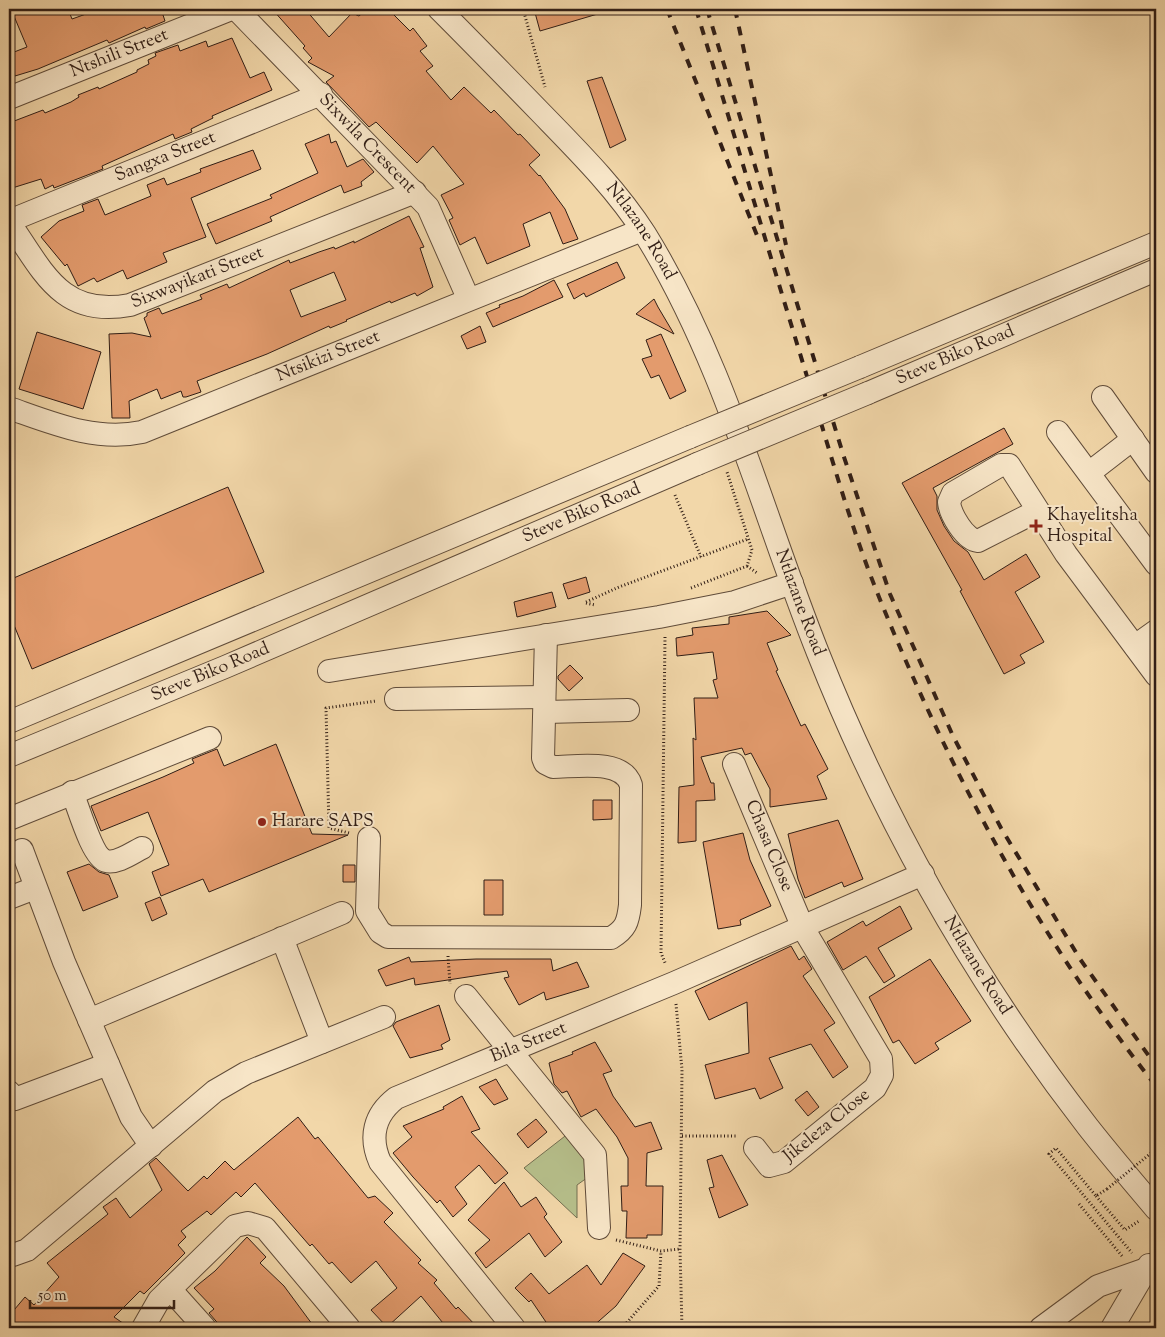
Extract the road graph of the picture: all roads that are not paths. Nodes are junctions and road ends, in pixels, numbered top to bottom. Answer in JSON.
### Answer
{"nodes":[{"id":1,"x":230,"y":9,"type":"edge"},
{"id":2,"x":236,"y":9,"type":"edge"},
{"id":3,"x":439,"y":9,"type":"edge"},
{"id":4,"x":321,"y":94,"type":"junction"},
{"id":5,"x":9,"y":98,"type":"edge"},
{"id":6,"x":414,"y":192,"type":"junction"},
{"id":7,"x":9,"y":222,"type":"edge"},
{"id":8,"x":642,"y":230,"type":"junction"},
{"id":9,"x":1156,"y":243,"type":"edge"},
{"id":10,"x":1156,"y":270,"type":"edge"},
{"id":11,"x":468,"y":298,"type":"junction"},
{"id":12,"x":1104,"y":397,"type":"dead end"},
{"id":13,"x":9,"y":408,"type":"edge"},
{"id":14,"x":1058,"y":432,"type":"dead end"},
{"id":15,"x":1132,"y":439,"type":"junction"},
{"id":16,"x":1156,"y":472,"type":"edge"},
{"id":17,"x":1089,"y":473,"type":"junction"},
{"id":18,"x":1037,"y":511,"type":"dead end"},
{"id":19,"x":1156,"y":564,"type":"edge"},
{"id":20,"x":792,"y":583,"type":"junction"},
{"id":21,"x":1156,"y":631,"type":"edge"},
{"id":22,"x":546,"y":635,"type":"junction"},
{"id":23,"x":1135,"y":646,"type":"junction"},
{"id":24,"x":329,"y":671,"type":"dead end"},
{"id":25,"x":1156,"y":676,"type":"edge"},
{"id":26,"x":396,"y":699,"type":"road end"},
{"id":27,"x":544,"y":705,"type":"junction"},
{"id":28,"x":628,"y":710,"type":"dead end"},
{"id":29,"x":9,"y":722,"type":"edge"},
{"id":30,"x":210,"y":738,"type":"dead end"},
{"id":31,"x":9,"y":756,"type":"edge"},
{"id":32,"x":734,"y":764,"type":"dead end"},
{"id":33,"x":65,"y":795,"type":"junction"},
{"id":34,"x":9,"y":819,"type":"edge"},
{"id":35,"x":369,"y":838,"type":"road end"},
{"id":36,"x":142,"y":848,"type":"dead end"},
{"id":37,"x":22,"y":850,"type":"dead end"},
{"id":38,"x":923,"y":874,"type":"junction"},
{"id":39,"x":34,"y":888,"type":"junction"},
{"id":40,"x":9,"y":898,"type":"edge"},
{"id":41,"x":342,"y":913,"type":"dead end"},
{"id":42,"x":803,"y":928,"type":"junction"},
{"id":43,"x":282,"y":938,"type":"junction"},
{"id":44,"x":466,"y":996,"type":"road end"},
{"id":45,"x":384,"y":1017,"type":"dead end"},
{"id":46,"x":89,"y":1020,"type":"junction"},
{"id":47,"x":322,"y":1042,"type":"junction"},
{"id":48,"x":510,"y":1050,"type":"junction"},
{"id":49,"x":108,"y":1064,"type":"junction"},
{"id":50,"x":11,"y":1098,"type":"edge"},
{"id":51,"x":151,"y":1146,"type":"junction"},
{"id":52,"x":755,"y":1148,"type":"road end"},
{"id":53,"x":1150,"y":1214,"type":"edge"},
{"id":54,"x":599,"y":1228,"type":"road end"},
{"id":55,"x":9,"y":1254,"type":"edge"},
{"id":56,"x":1151,"y":1263,"type":"edge"},
{"id":57,"x":170,"y":1289,"type":"junction"},
{"id":58,"x":143,"y":1328,"type":"edge"},
{"id":59,"x":205,"y":1328,"type":"edge"},
{"id":60,"x":349,"y":1328,"type":"edge"},
{"id":61,"x":514,"y":1328,"type":"edge"},
{"id":62,"x":1041,"y":1328,"type":"edge"},
{"id":63,"x":1112,"y":1328,"type":"edge"}],
"edges":[{"from":1,"to":5,"type":"street","name":"Ntshili Street"},
{"from":2,"to":4,"type":"street","name":"Sixwila Crescent"},
{"from":3,"to":8,"type":"street","name":"Ntlazane Road"},
{"from":4,"to":6,"type":"street","name":"Sixwila Crescent"},
{"from":4,"to":7,"type":"street","name":"Sangxa Street"},
{"from":6,"to":7,"type":"street","name":"Sixwayikati Street"},
{"from":6,"to":11,"type":"street","name":"Sixwila Crescent"},
{"from":8,"to":11,"type":"street","name":"Ntsikizi Street"},
{"from":8,"to":20,"type":"street","name":"Ntlazane Road"},
{"from":9,"to":29,"type":"street","name":"Steve Biko Road","bridge":true},
{"from":10,"to":31,"type":"street","name":"Steve Biko Road","bridge":true},
{"from":11,"to":13,"type":"street","name":"Ntsikizi Street"},
{"from":12,"to":15,"type":"street"},
{"from":14,"to":17,"type":"street"},
{"from":15,"to":16,"type":"street"},
{"from":15,"to":17,"type":"street"},
{"from":17,"to":19,"type":"street"},
{"from":18,"to":23,"type":"street"},
{"from":20,"to":22,"type":"street"},
{"from":20,"to":38,"type":"street","name":"Ntlazane Road"},
{"from":21,"to":23,"type":"street"},
{"from":22,"to":24,"type":"street"},
{"from":22,"to":27,"type":"street"},
{"from":23,"to":25,"type":"street"},
{"from":26,"to":27,"type":"street"},
{"from":27,"to":28,"type":"street"},
{"from":27,"to":35,"type":"street"},
{"from":30,"to":33,"type":"street"},
{"from":32,"to":42,"type":"street","name":"Chasa Close"},
{"from":33,"to":34,"type":"street"},
{"from":33,"to":36,"type":"street"},
{"from":37,"to":39,"type":"street"},
{"from":38,"to":42,"type":"street","name":"Bila Street"},
{"from":38,"to":53,"type":"street","name":"Ntlazane Road"},
{"from":39,"to":40,"type":"street"},
{"from":39,"to":46,"type":"street"},
{"from":41,"to":43,"type":"street"},
{"from":42,"to":48,"type":"street","name":"Bila Street"},
{"from":42,"to":52,"type":"street","name":"Jikeleza Close"},
{"from":43,"to":46,"type":"street"},
{"from":43,"to":47,"type":"street"},
{"from":44,"to":48,"type":"street"},
{"from":45,"to":47,"type":"street"},
{"from":46,"to":49,"type":"street"},
{"from":47,"to":51,"type":"street"},
{"from":48,"to":54,"type":"street"},
{"from":48,"to":61,"type":"street","name":"Bila Street"},
{"from":49,"to":50,"type":"street"},
{"from":49,"to":51,"type":"street"},
{"from":51,"to":55,"type":"street"},
{"from":56,"to":62,"type":"street"},
{"from":56,"to":63,"type":"street"},
{"from":57,"to":58,"type":"street"},
{"from":57,"to":59,"type":"street"},
{"from":57,"to":60,"type":"street"}]}
